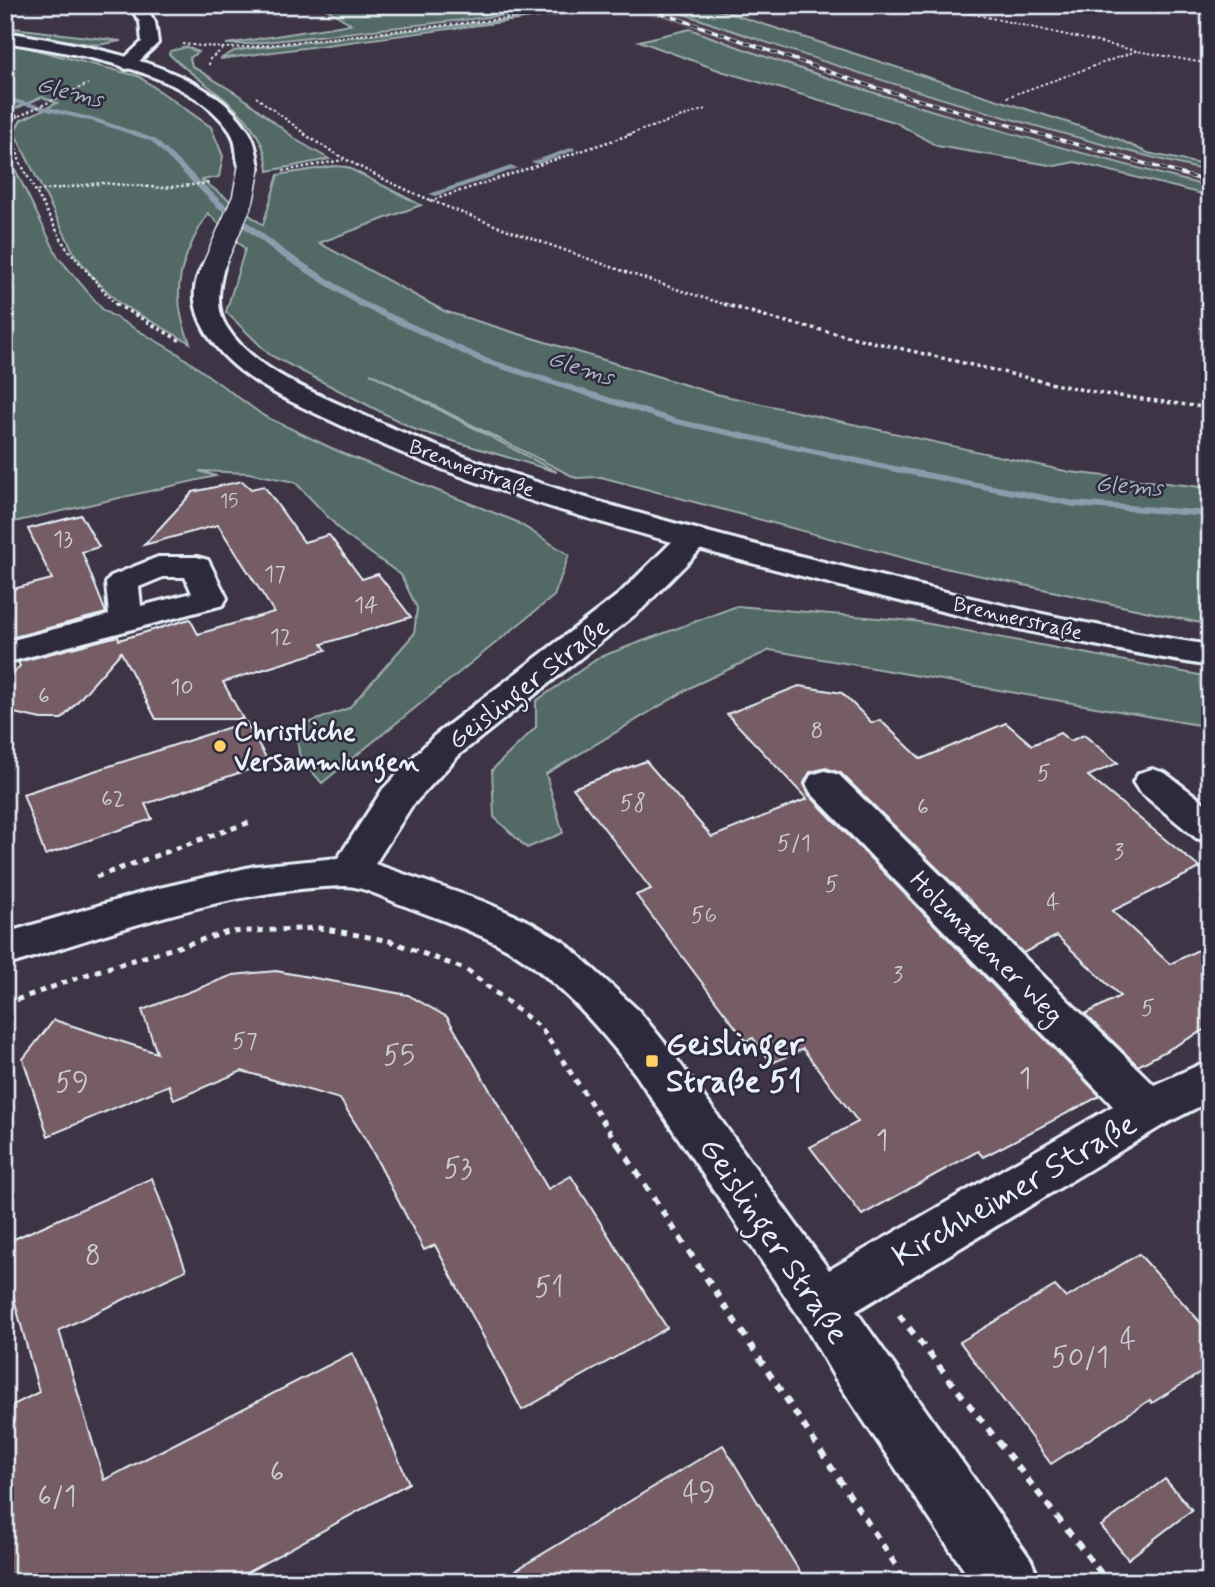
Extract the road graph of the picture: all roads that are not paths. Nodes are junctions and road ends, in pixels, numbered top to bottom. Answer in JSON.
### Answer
{"nodes":[{"id":1,"x":136,"y":5,"type":"edge"},
{"id":2,"x":5,"y":37,"type":"edge"},
{"id":3,"x":150,"y":43,"type":"junction"},
{"id":4,"x":126,"y":64,"type":"junction"},
{"id":5,"x":176,"y":82,"type":"junction"},
{"id":6,"x":693,"y":539,"type":"junction"},
{"id":7,"x":126,"y":619,"type":"dead end"},
{"id":8,"x":5,"y":653,"type":"edge"},
{"id":9,"x":1210,"y":656,"type":"edge"},
{"id":10,"x":1152,"y":782,"type":"dead end"},
{"id":11,"x":825,"y":784,"type":"dead end"},
{"id":12,"x":1210,"y":828,"type":"edge"},
{"id":13,"x":350,"y":872,"type":"junction"},
{"id":14,"x":5,"y":950,"type":"edge"},
{"id":15,"x":1210,"y":1079,"type":"edge"},
{"id":16,"x":1148,"y":1110,"type":"junction"},
{"id":17,"x":821,"y":1303,"type":"junction"},
{"id":18,"x":1009,"y":1582,"type":"edge"}],
"edges":[{"from":1,"to":3,"type":"main road"},
{"from":2,"to":4,"type":"main road","name":"Brennerstraße"},
{"from":3,"to":4,"type":"main road"},
{"from":3,"to":5,"type":"main road"},
{"from":4,"to":5,"type":"main road","name":"Brennerstraße"},
{"from":5,"to":6,"type":"main road","name":"Brennerstraße","bridge":true},
{"from":6,"to":9,"type":"main road","name":"Brennerstraße"},
{"from":6,"to":13,"type":"main road","name":"Geislinger Straße"},
{"from":7,"to":8,"type":"main road"},
{"from":10,"to":12,"type":"main road"},
{"from":11,"to":16,"type":"main road","name":"Holzmadener Weg"},
{"from":13,"to":14,"type":"main road","name":"Geislinger Straße"},
{"from":13,"to":17,"type":"main road","name":"Geislinger Straße"},
{"from":15,"to":16,"type":"main road","name":"Kirchheimer Straße"},
{"from":16,"to":17,"type":"main road","name":"Kirchheimer Straße"},
{"from":17,"to":18,"type":"main road","name":"Geislinger Straße"}]}
